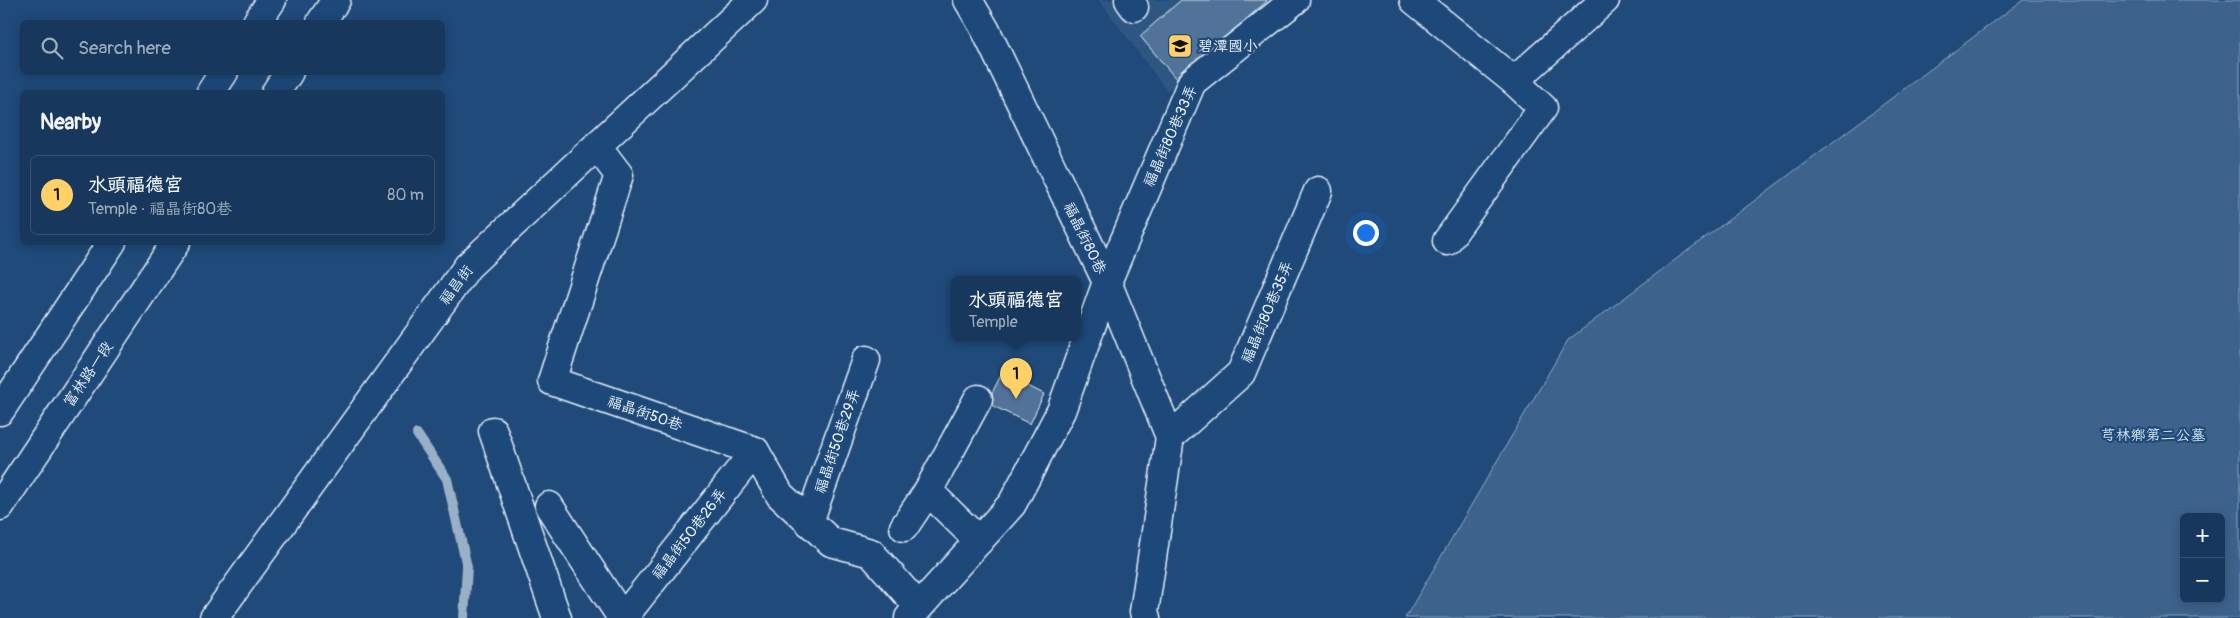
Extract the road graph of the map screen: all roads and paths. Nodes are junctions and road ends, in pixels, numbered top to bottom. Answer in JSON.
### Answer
{"nodes":[{"id":1,"x":272,"y":0,"type":"edge"},
{"id":2,"x":336,"y":0,"type":"edge"},
{"id":3,"x":752,"y":0,"type":"edge"},
{"id":4,"x":968,"y":0,"type":"edge"},
{"id":5,"x":1295,"y":0,"type":"edge"},
{"id":6,"x":1414,"y":0,"type":"edge"},
{"id":7,"x":1605,"y":0,"type":"edge"},
{"id":8,"x":258,"y":20,"type":"edge"},
{"id":9,"x":322,"y":20,"type":"edge"},
{"id":10,"x":222,"y":75,"type":"edge"},
{"id":11,"x":287,"y":75,"type":"edge"},
{"id":12,"x":1514,"y":81,"type":"junction"},
{"id":13,"x":212,"y":90,"type":"edge"},
{"id":14,"x":277,"y":90,"type":"edge"},
{"id":15,"x":597,"y":146,"type":"junction"},
{"id":16,"x":1318,"y":191,"type":"dead end"},
{"id":17,"x":1447,"y":241,"type":"dead end"},
{"id":18,"x":110,"y":245,"type":"edge"},
{"id":19,"x":174,"y":245,"type":"edge"},
{"id":20,"x":1107,"y":282,"type":"junction"},
{"id":21,"x":866,"y":360,"type":"dead end"},
{"id":22,"x":978,"y":398,"type":"dead end"},
{"id":23,"x":0,"y":411,"type":"edge"},
{"id":24,"x":493,"y":430,"type":"dead end"},
{"id":25,"x":1170,"y":437,"type":"junction"},
{"id":26,"x":755,"y":450,"type":"junction"},
{"id":27,"x":928,"y":491,"type":"junction"},
{"id":28,"x":0,"y":506,"type":"edge"},
{"id":29,"x":549,"y":506,"type":"dead end"},
{"id":30,"x":809,"y":522,"type":"junction"},
{"id":31,"x":904,"y":527,"type":"dead end"},
{"id":32,"x":979,"y":541,"type":"junction"},
{"id":33,"x":914,"y":612,"type":"edge"},
{"id":34,"x":214,"y":618,"type":"edge"},
{"id":35,"x":556,"y":618,"type":"edge"},
{"id":36,"x":623,"y":618,"type":"edge"},
{"id":37,"x":1146,"y":618,"type":"edge"}],
"edges":[{"from":1,"to":8,"type":"street"},
{"from":2,"to":9,"type":"street"},
{"from":3,"to":15,"type":"street","name":"福昌街"},
{"from":4,"to":20,"type":"street","name":"福晶街80巷"},
{"from":5,"to":20,"type":"street","name":"福晶街80巷33弄"},
{"from":6,"to":12,"type":"street"},
{"from":7,"to":12,"type":"street"},
{"from":10,"to":13,"type":"street"},
{"from":11,"to":14,"type":"street"},
{"from":12,"to":17,"type":"street"},
{"from":15,"to":26,"type":"street","name":"福晶街50巷"},
{"from":15,"to":34,"type":"street","name":"福昌街"},
{"from":16,"to":25,"type":"street","name":"福晶街80巷35弄"},
{"from":18,"to":23,"type":"street"},
{"from":19,"to":28,"type":"street","name":"富林路一段"},
{"from":20,"to":25,"type":"street"},
{"from":20,"to":32,"type":"street","name":"福晶街80巷"},
{"from":21,"to":30,"type":"street","name":"福晶街50巷29弄"},
{"from":22,"to":27,"type":"street"},
{"from":24,"to":35,"type":"street"},
{"from":25,"to":37,"type":"street"},
{"from":26,"to":30,"type":"street"},
{"from":26,"to":36,"type":"street","name":"福晶街50巷26弄"},
{"from":27,"to":31,"type":"street"},
{"from":27,"to":32,"type":"street"},
{"from":29,"to":36,"type":"street","name":"福晶街50巷26弄"},
{"from":30,"to":33,"type":"street"},
{"from":32,"to":33,"type":"street","name":"福晶街80巷"}]}
